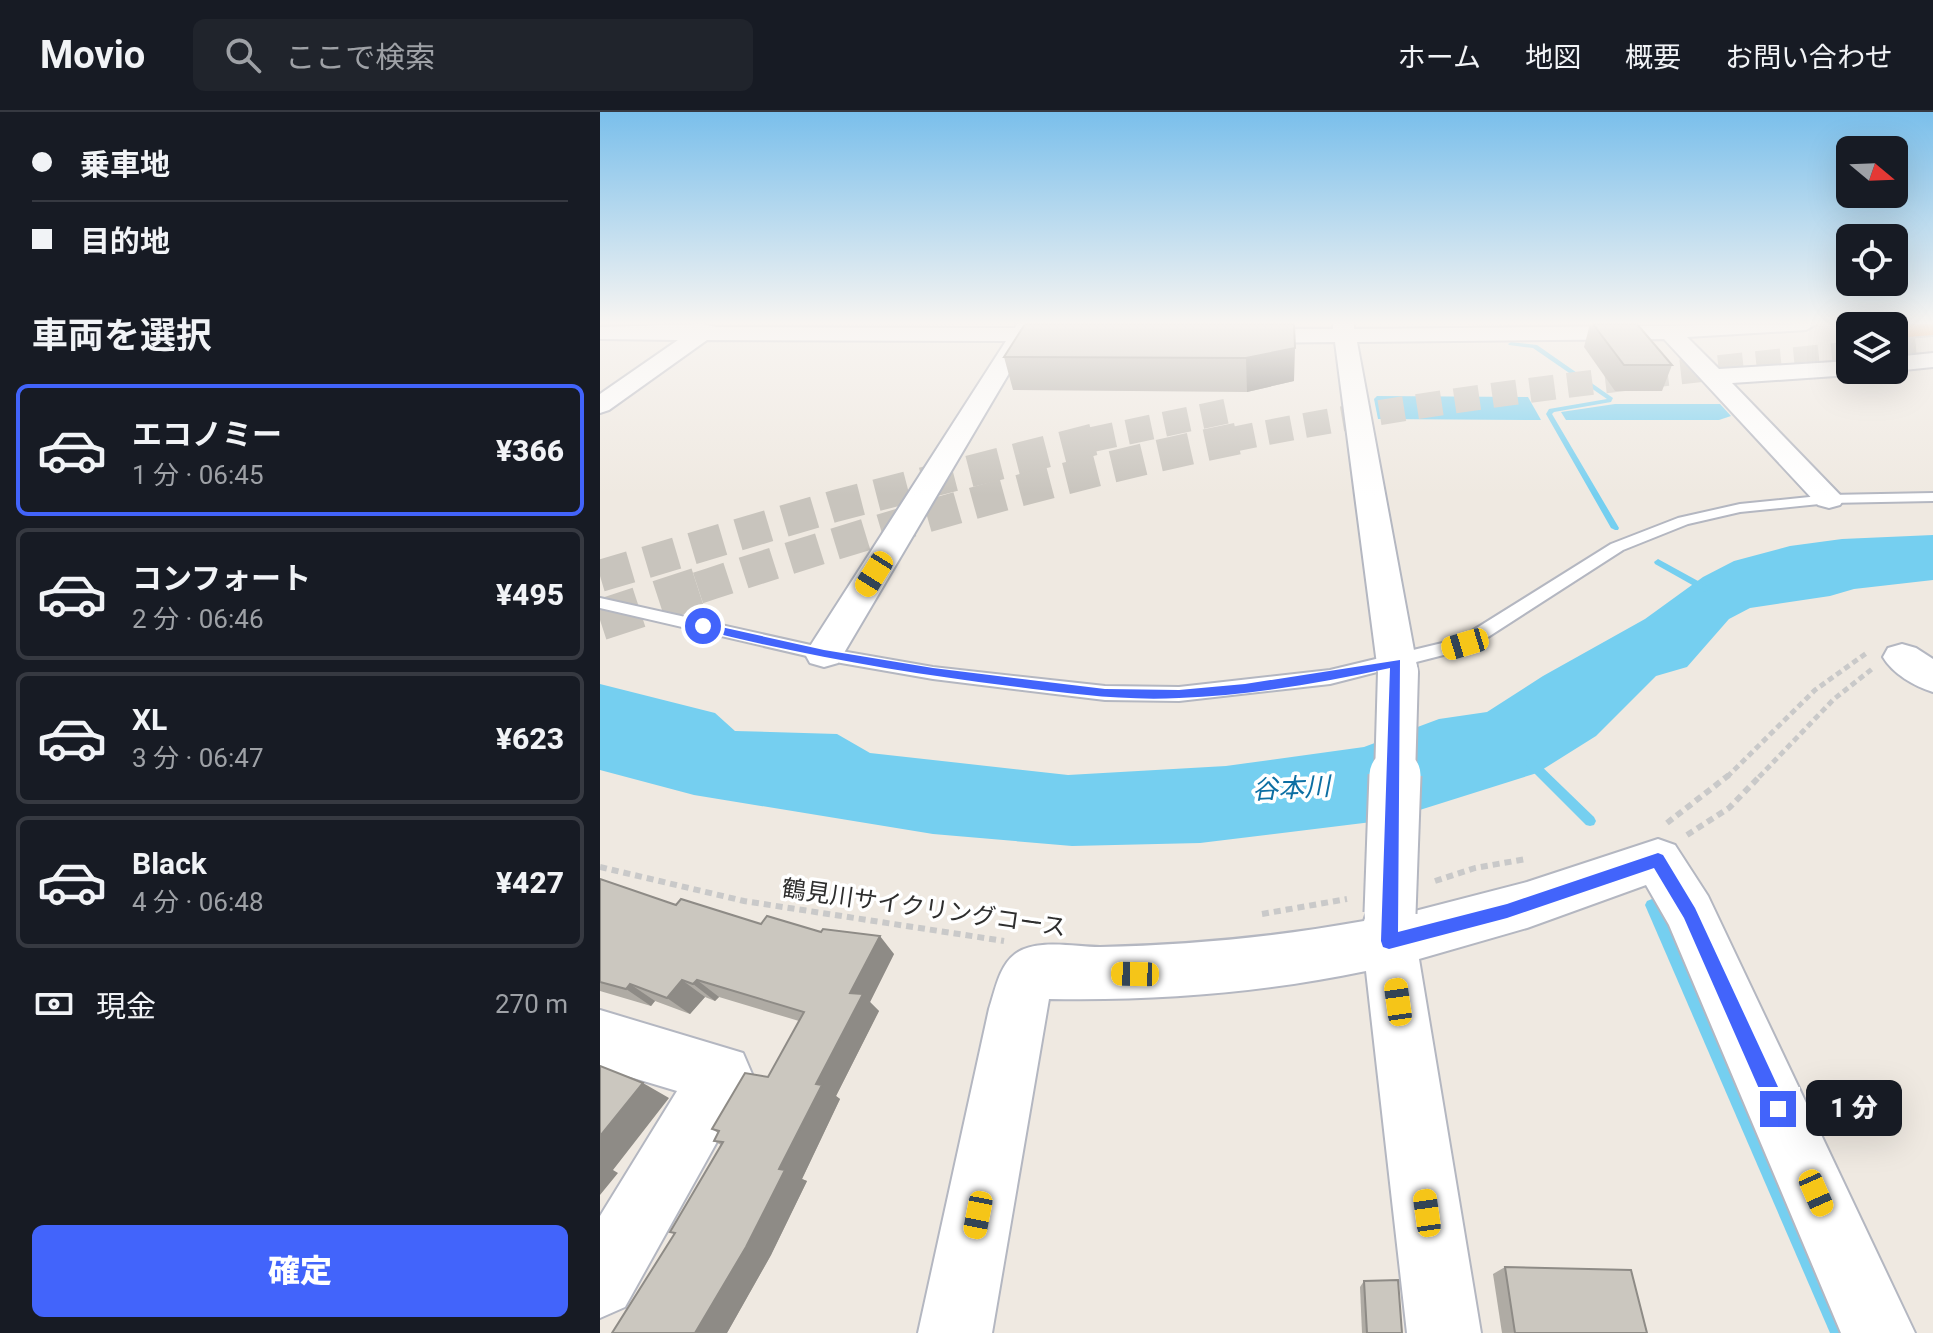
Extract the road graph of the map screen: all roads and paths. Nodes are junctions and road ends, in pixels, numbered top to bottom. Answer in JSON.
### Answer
{"nodes":[{"id":1,"x":634,"y":381,"type":"edge"},
{"id":2,"x":993,"y":381,"type":"edge"},
{"id":3,"x":1352,"y":381,"type":"edge"},
{"id":4,"x":1717,"y":381,"type":"edge"},
{"id":5,"x":600,"y":405,"type":"edge"},
{"id":6,"x":1933,"y":497,"type":"edge"},
{"id":7,"x":1829,"y":499,"type":"junction"},
{"id":8,"x":600,"y":603,"type":"edge"},
{"id":9,"x":824,"y":654,"type":"junction"},
{"id":10,"x":1910,"y":658,"type":"edge"},
{"id":11,"x":1397,"y":667,"type":"junction"},
{"id":12,"x":1656,"y":844,"type":"junction"},
{"id":13,"x":1535,"y":858,"type":"dead end"},
{"id":14,"x":600,"y":867,"type":"edge"},
{"id":15,"x":1391,"y":908,"type":"junction"},
{"id":16,"x":1253,"y":916,"type":"dead end"},
{"id":17,"x":1011,"y":942,"type":"dead end"},
{"id":18,"x":600,"y":1039,"type":"edge"},
{"id":19,"x":600,"y":1282,"type":"edge"},
{"id":20,"x":955,"y":1333,"type":"edge"},
{"id":21,"x":1444,"y":1333,"type":"edge"},
{"id":22,"x":1878,"y":1333,"type":"edge"}],
"edges":[{"from":1,"to":5,"type":"street"},
{"from":2,"to":9,"type":"street"},
{"from":3,"to":11,"type":"street"},
{"from":4,"to":7,"type":"street"},
{"from":6,"to":7,"type":"lane"},
{"from":7,"to":11,"type":"lane"},
{"from":8,"to":9,"type":"lane"},
{"from":9,"to":11,"type":"lane"},
{"from":10,"to":12,"type":"path"},
{"from":10,"to":12,"type":"path"},
{"from":11,"to":15,"type":"street","bridge":true},
{"from":12,"to":15,"type":"street"},
{"from":12,"to":22,"type":"street"},
{"from":13,"to":15,"type":"path"},
{"from":14,"to":17,"type":"path","name":"鶴見川サイクリングコース"},
{"from":15,"to":16,"type":"path"},
{"from":15,"to":20,"type":"street"},
{"from":15,"to":21,"type":"street"},
{"from":18,"to":19,"type":"street"}]}
